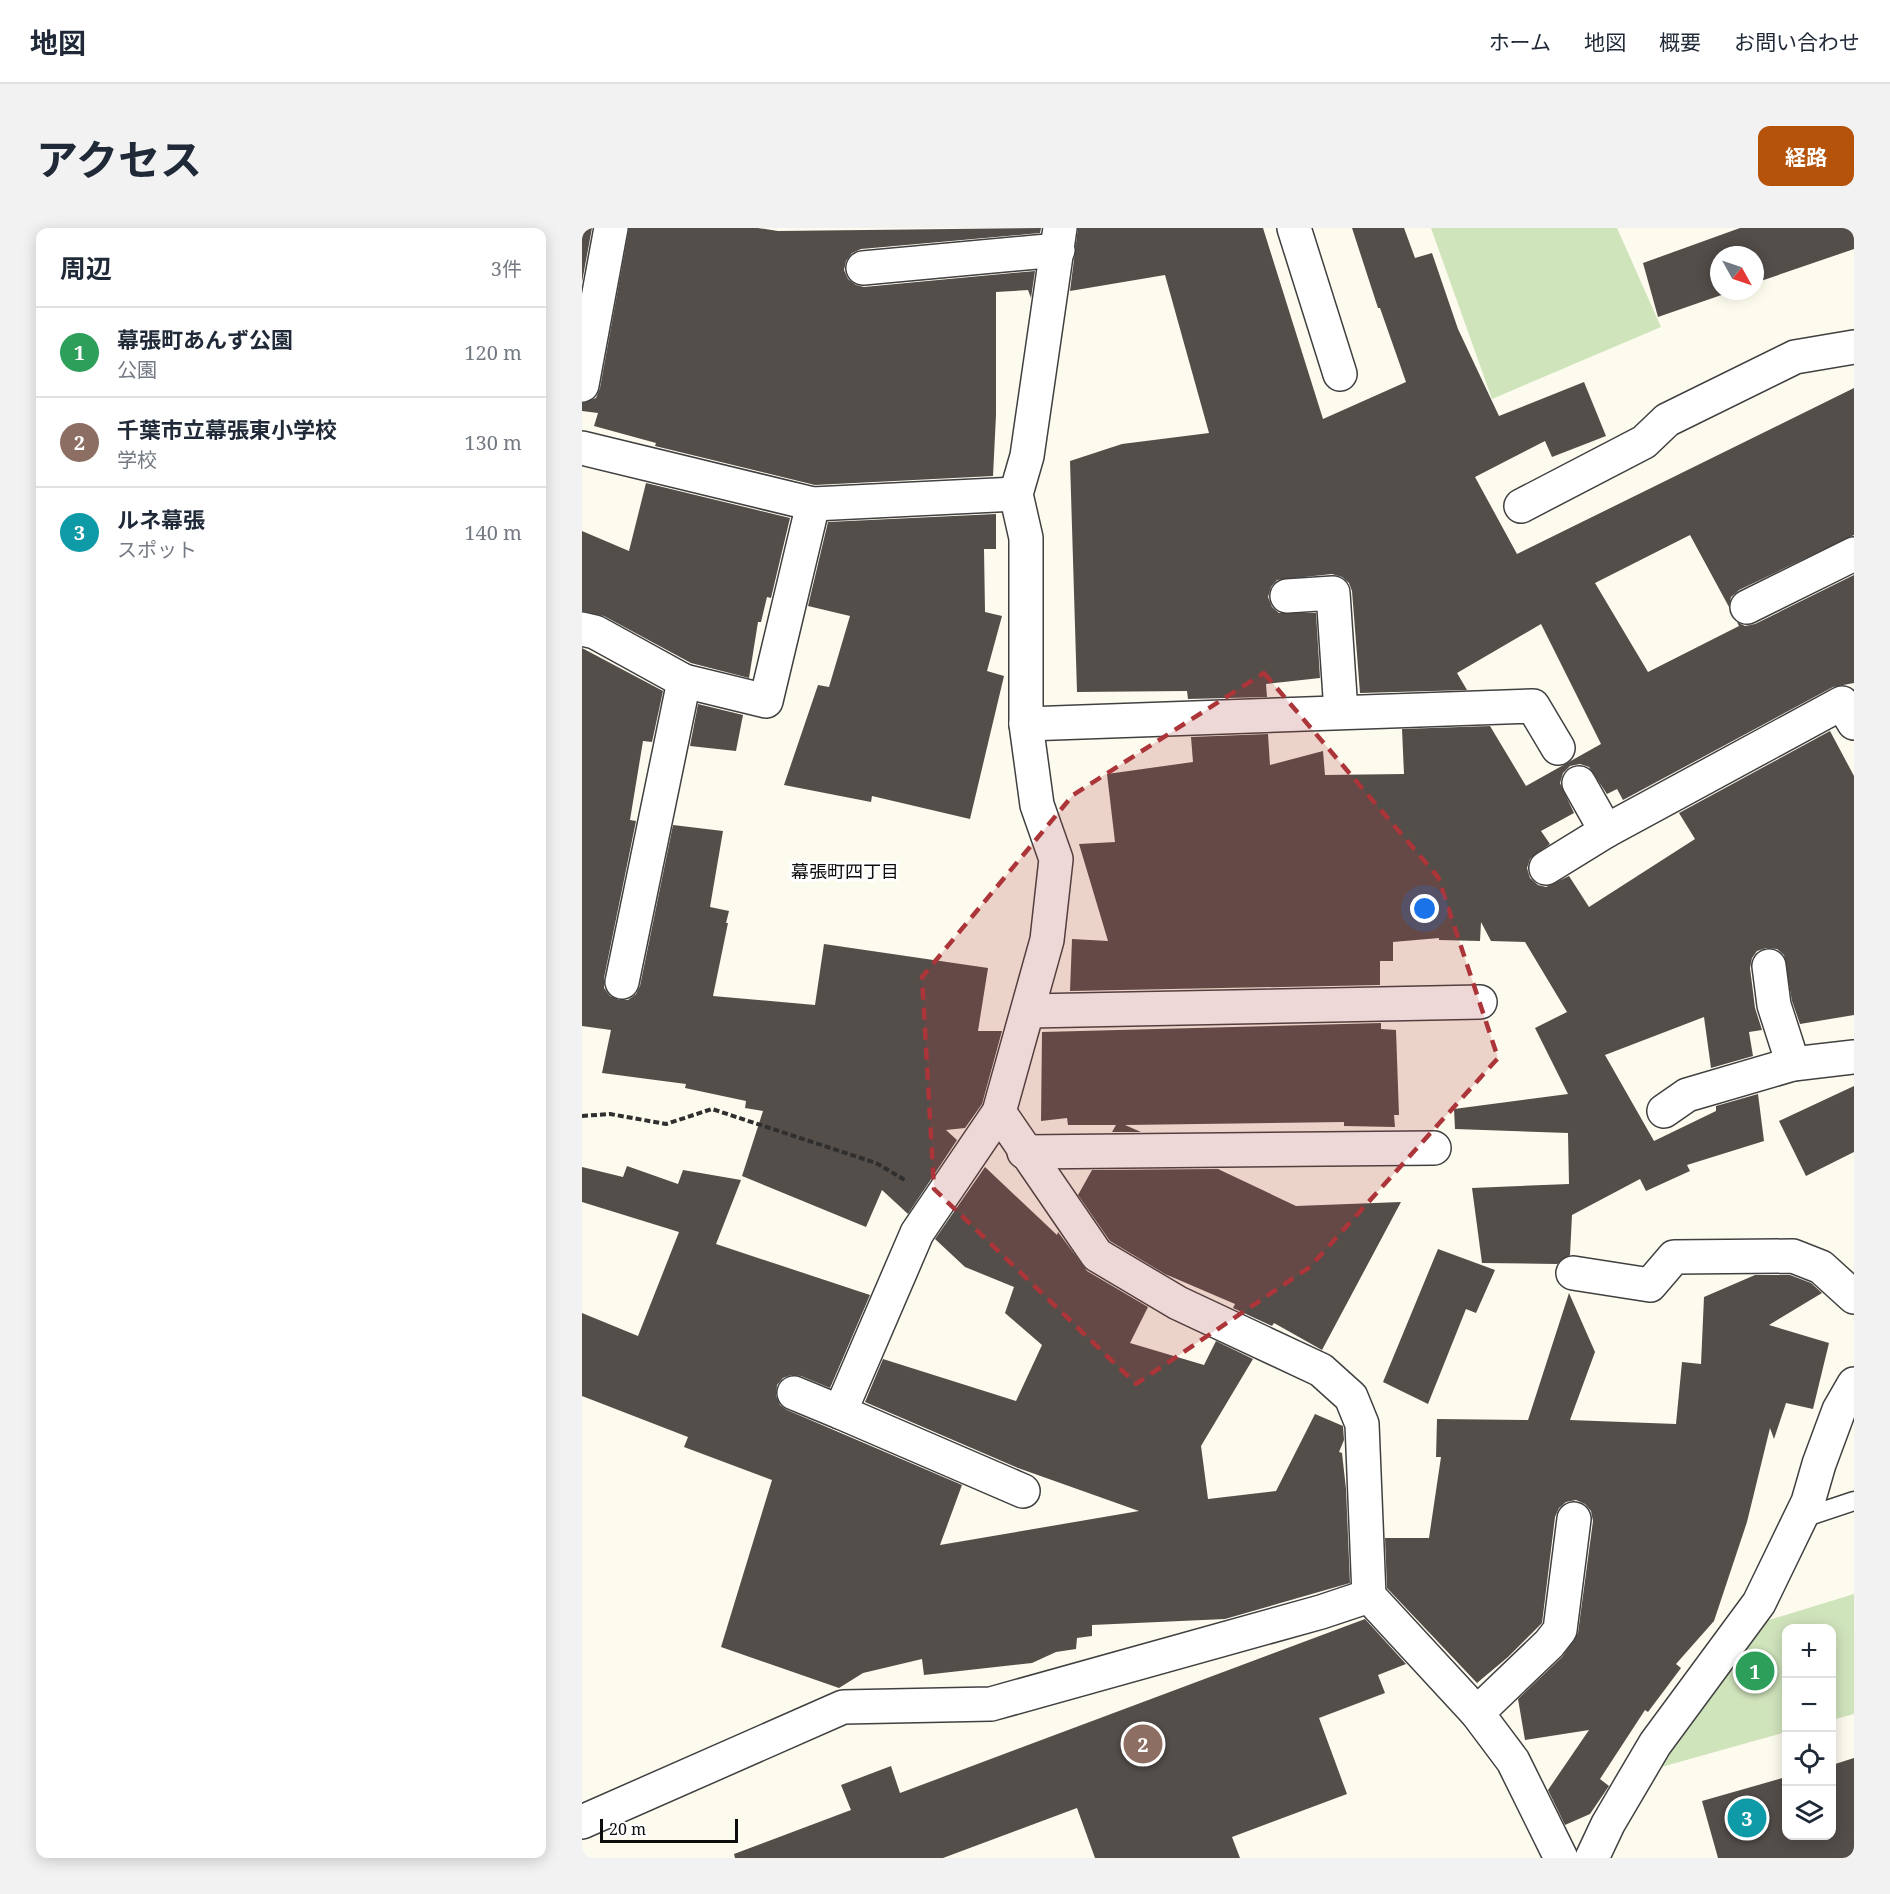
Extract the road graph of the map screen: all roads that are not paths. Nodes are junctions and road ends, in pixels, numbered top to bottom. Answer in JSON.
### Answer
{"nodes":[{"id":1,"x":611,"y":228,"type":"edge"},
{"id":2,"x":1294,"y":228,"type":"edge"},
{"id":3,"x":1059,"y":239,"type":"edge"},
{"id":4,"x":863,"y":268,"type":"dead end"},
{"id":5,"x":1854,"y":347,"type":"edge"},
{"id":6,"x":1340,"y":374,"type":"dead end"},
{"id":7,"x":582,"y":385,"type":"edge"},
{"id":8,"x":582,"y":448,"type":"edge"},
{"id":9,"x":1016,"y":494,"type":"junction"},
{"id":10,"x":813,"y":504,"type":"junction"},
{"id":11,"x":1521,"y":506,"type":"dead end"},
{"id":12,"x":1854,"y":554,"type":"edge"},
{"id":13,"x":1287,"y":596,"type":"dead end"},
{"id":14,"x":1747,"y":607,"type":"dead end"},
{"id":15,"x":582,"y":630,"type":"edge"},
{"id":16,"x":684,"y":681,"type":"junction"},
{"id":17,"x":1341,"y":712,"type":"junction"},
{"id":18,"x":1854,"y":723,"type":"edge"},
{"id":19,"x":1026,"y":724,"type":"junction"},
{"id":20,"x":1558,"y":748,"type":"dead end"},
{"id":21,"x":1579,"y":783,"type":"dead end"},
{"id":22,"x":1606,"y":831,"type":"junction"},
{"id":23,"x":1546,"y":868,"type":"dead end"},
{"id":24,"x":1769,"y":966,"type":"dead end"},
{"id":25,"x":622,"y":982,"type":"dead end"},
{"id":26,"x":1480,"y":1002,"type":"dead end"},
{"id":27,"x":1029,"y":1011,"type":"junction"},
{"id":28,"x":1854,"y":1057,"type":"edge"},
{"id":29,"x":1792,"y":1064,"type":"junction"},
{"id":30,"x":1664,"y":1111,"type":"dead end"},
{"id":31,"x":999,"y":1112,"type":"junction"},
{"id":32,"x":1434,"y":1148,"type":"dead end"},
{"id":33,"x":1024,"y":1152,"type":"junction"},
{"id":34,"x":1573,"y":1273,"type":"dead end"},
{"id":35,"x":1854,"y":1297,"type":"edge"},
{"id":36,"x":1854,"y":1384,"type":"edge"},
{"id":37,"x":794,"y":1393,"type":"dead end"},
{"id":38,"x":840,"y":1412,"type":"junction"},
{"id":39,"x":1023,"y":1491,"type":"dead end"},
{"id":40,"x":1854,"y":1501,"type":"edge"},
{"id":41,"x":1574,"y":1519,"type":"dead end"},
{"id":42,"x":1800,"y":1519,"type":"junction"},
{"id":43,"x":1369,"y":1596,"type":"junction"},
{"id":44,"x":1477,"y":1713,"type":"junction"},
{"id":45,"x":582,"y":1822,"type":"edge"},
{"id":46,"x":1561,"y":1858,"type":"edge"},
{"id":47,"x":1592,"y":1858,"type":"edge"}],
"edges":[{"from":1,"to":7,"type":"street"},
{"from":2,"to":6,"type":"street"},
{"from":3,"to":4,"type":"street"},
{"from":3,"to":9,"type":"street"},
{"from":5,"to":11,"type":"street"},
{"from":8,"to":10,"type":"street"},
{"from":9,"to":10,"type":"street"},
{"from":9,"to":19,"type":"street"},
{"from":10,"to":16,"type":"street"},
{"from":12,"to":14,"type":"street"},
{"from":13,"to":17,"type":"street"},
{"from":15,"to":16,"type":"street"},
{"from":16,"to":25,"type":"street"},
{"from":17,"to":19,"type":"street"},
{"from":17,"to":20,"type":"street"},
{"from":18,"to":22,"type":"street"},
{"from":19,"to":27,"type":"street"},
{"from":21,"to":22,"type":"street"},
{"from":22,"to":23,"type":"street"},
{"from":24,"to":29,"type":"street"},
{"from":26,"to":27,"type":"street"},
{"from":27,"to":31,"type":"street"},
{"from":28,"to":29,"type":"street"},
{"from":29,"to":30,"type":"street"},
{"from":31,"to":33,"type":"street"},
{"from":31,"to":38,"type":"street"},
{"from":32,"to":33,"type":"street"},
{"from":33,"to":43,"type":"street"},
{"from":34,"to":35,"type":"street"},
{"from":36,"to":42,"type":"street"},
{"from":37,"to":38,"type":"street"},
{"from":38,"to":39,"type":"street"},
{"from":40,"to":42,"type":"lane"},
{"from":41,"to":44,"type":"street"},
{"from":42,"to":47,"type":"street"},
{"from":43,"to":44,"type":"street"},
{"from":43,"to":45,"type":"street"},
{"from":44,"to":46,"type":"street"}]}
